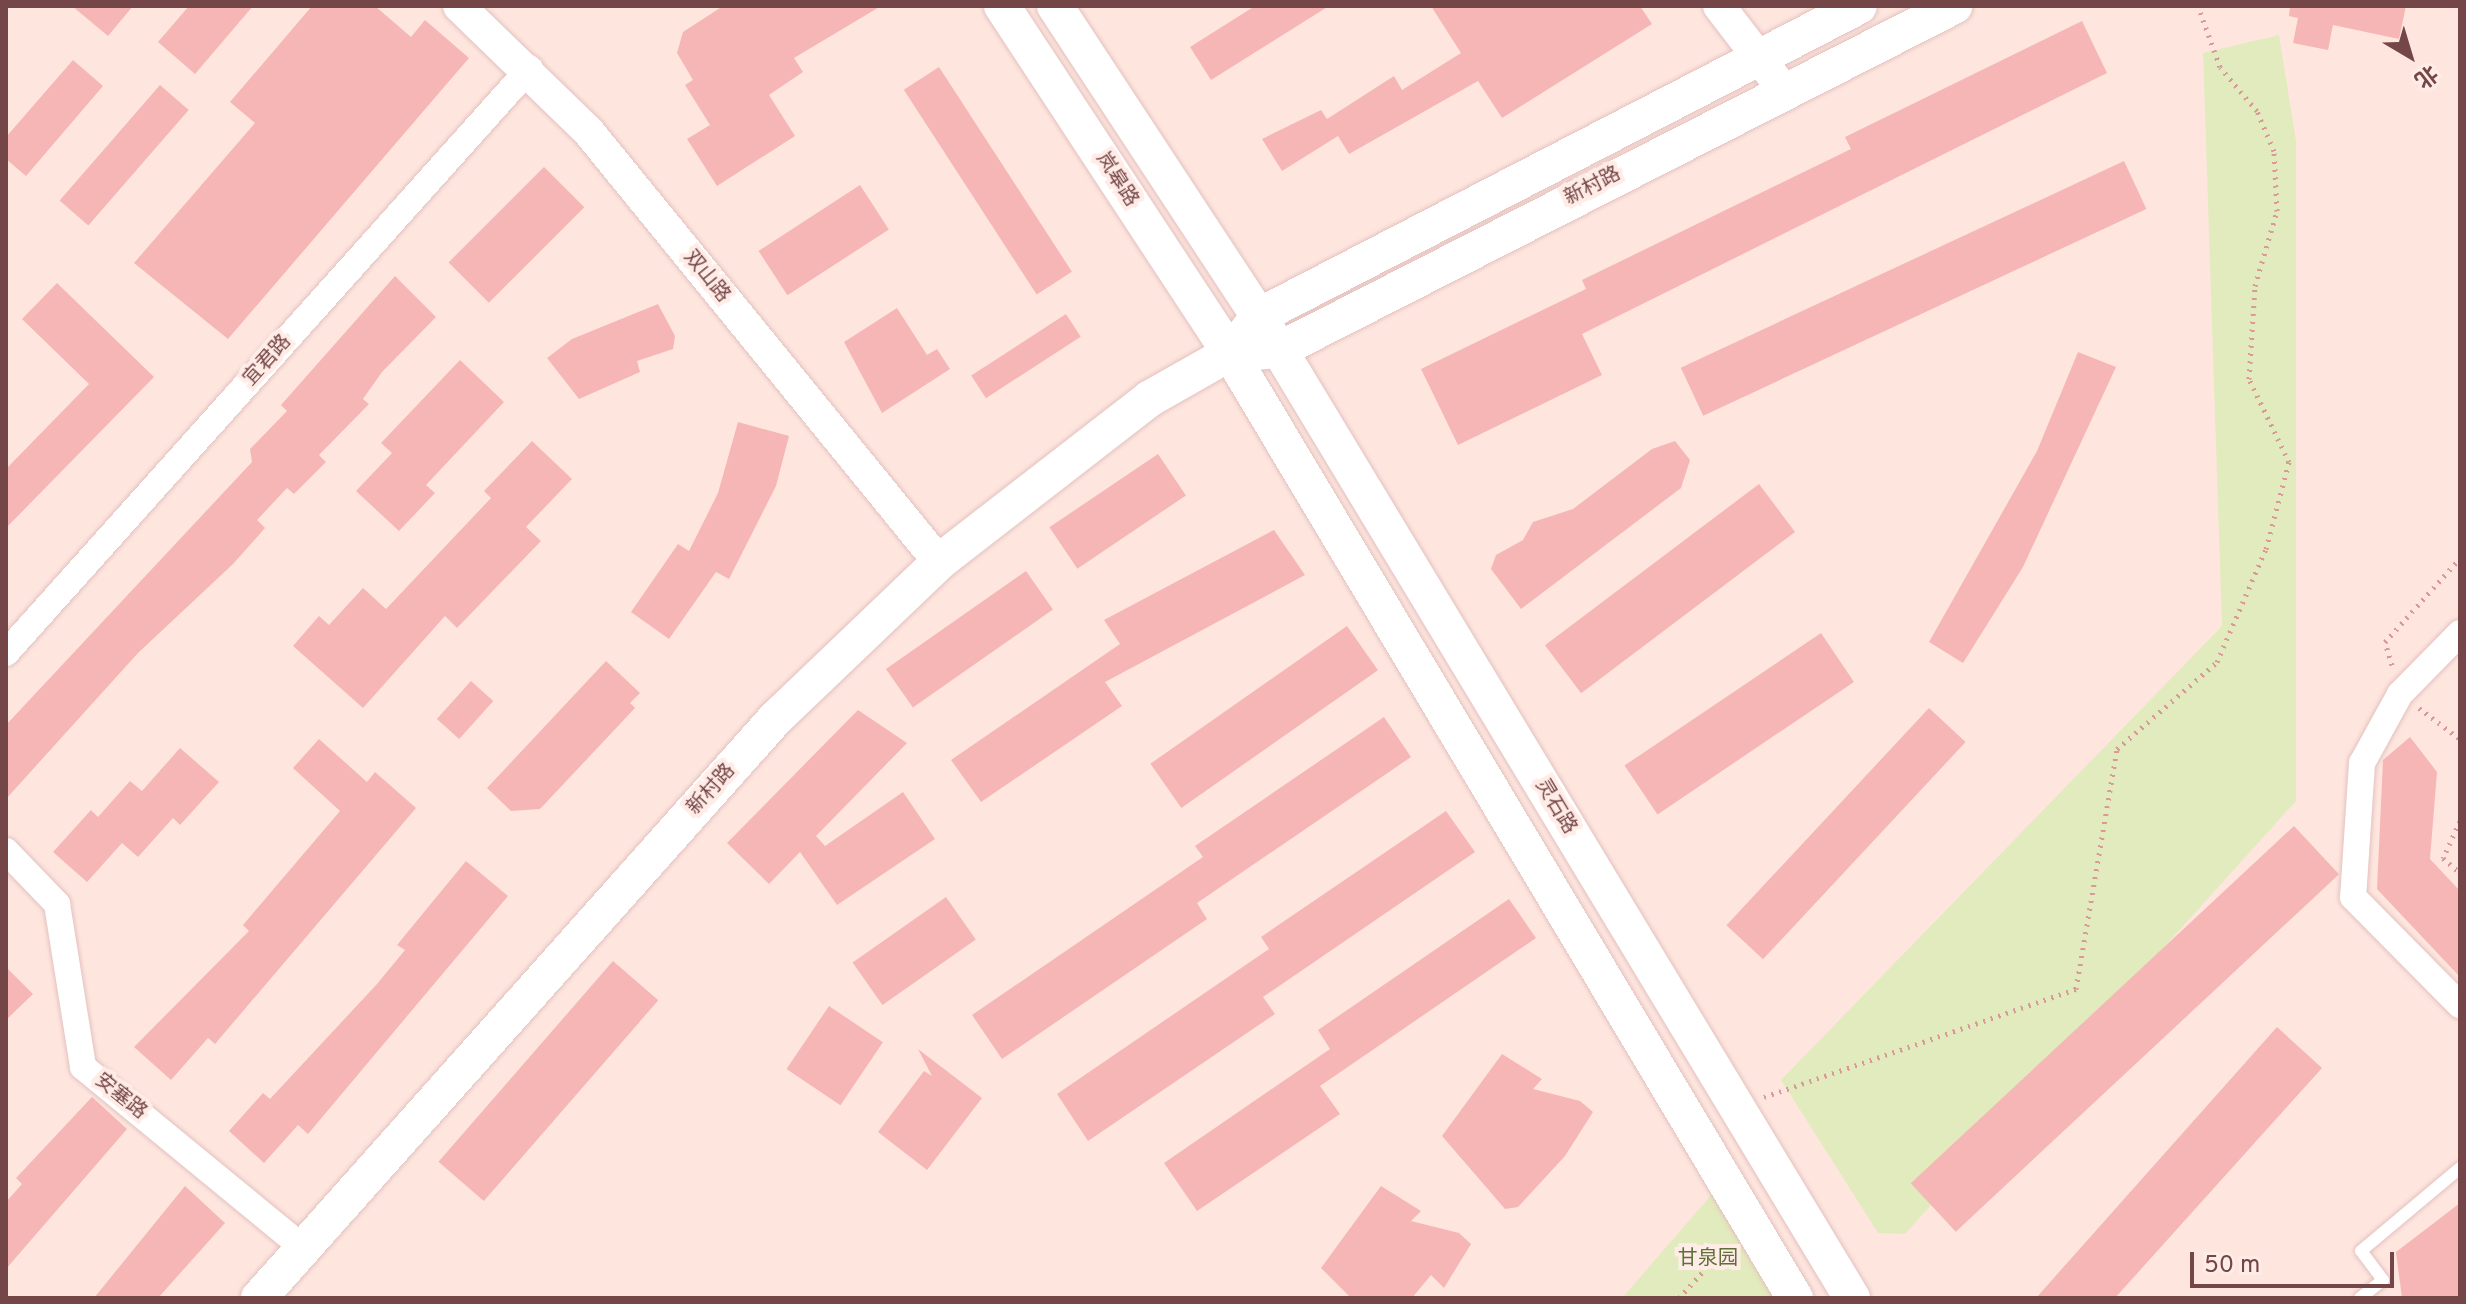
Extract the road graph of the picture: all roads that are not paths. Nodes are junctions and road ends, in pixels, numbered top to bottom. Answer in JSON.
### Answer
{"nodes":[{"id":1,"x":459,"y":6,"type":"edge"},
{"id":2,"x":1002,"y":6,"type":"edge"},
{"id":3,"x":1055,"y":6,"type":"edge"},
{"id":4,"x":1719,"y":6,"type":"edge"},
{"id":5,"x":1859,"y":6,"type":"edge"},
{"id":6,"x":1954,"y":6,"type":"edge"},
{"id":7,"x":1758,"y":57,"type":"junction"},
{"id":8,"x":530,"y":68,"type":"junction"},
{"id":9,"x":1783,"y":89,"type":"junction"},
{"id":10,"x":1259,"y":316,"type":"junction"},
{"id":11,"x":1279,"y":350,"type":"junction"},
{"id":12,"x":1230,"y":353,"type":"junction"},
{"id":13,"x":939,"y":562,"type":"junction"},
{"id":14,"x":2460,"y":633,"type":"edge"},
{"id":15,"x":6,"y":653,"type":"edge"},
{"id":16,"x":6,"y":851,"type":"edge"},
{"id":17,"x":2460,"y":1005,"type":"edge"},
{"id":18,"x":2460,"y":1168,"type":"edge"},
{"id":19,"x":303,"y":1248,"type":"junction"},
{"id":20,"x":259,"y":1298,"type":"edge"},
{"id":21,"x":1795,"y":1298,"type":"edge"},
{"id":22,"x":1852,"y":1298,"type":"edge"},
{"id":23,"x":2360,"y":1298,"type":"edge"}],
"edges":[{"from":1,"to":8,"type":"street","name":"双山路"},
{"from":2,"to":12,"type":"main road","name":"岚皋路"},
{"from":3,"to":10,"type":"main road"},
{"from":4,"to":7,"type":"street"},
{"from":5,"to":7,"type":"main road","name":"新村路"},
{"from":6,"to":9,"type":"main road","name":"新村路"},
{"from":7,"to":9,"type":"street"},
{"from":7,"to":10,"type":"main road","name":"新村路"},
{"from":8,"to":13,"type":"street","name":"双山路"},
{"from":8,"to":15,"type":"street","name":"宜君路"},
{"from":9,"to":11,"type":"main road","name":"新村路"},
{"from":10,"to":11,"type":"main road","name":"灵石路"},
{"from":10,"to":12,"type":"main road","name":"新村路"},
{"from":11,"to":12,"type":"main road","name":"新村路"},
{"from":11,"to":22,"type":"main road","name":"灵石路"},
{"from":12,"to":13,"type":"main road","name":"新村路"},
{"from":12,"to":21,"type":"main road"},
{"from":13,"to":19,"type":"main road","name":"新村路"},
{"from":14,"to":17,"type":"street"},
{"from":16,"to":19,"type":"street","name":"安塞路"},
{"from":18,"to":23,"type":"lane"},
{"from":19,"to":20,"type":"main road","name":"新村路"}]}
